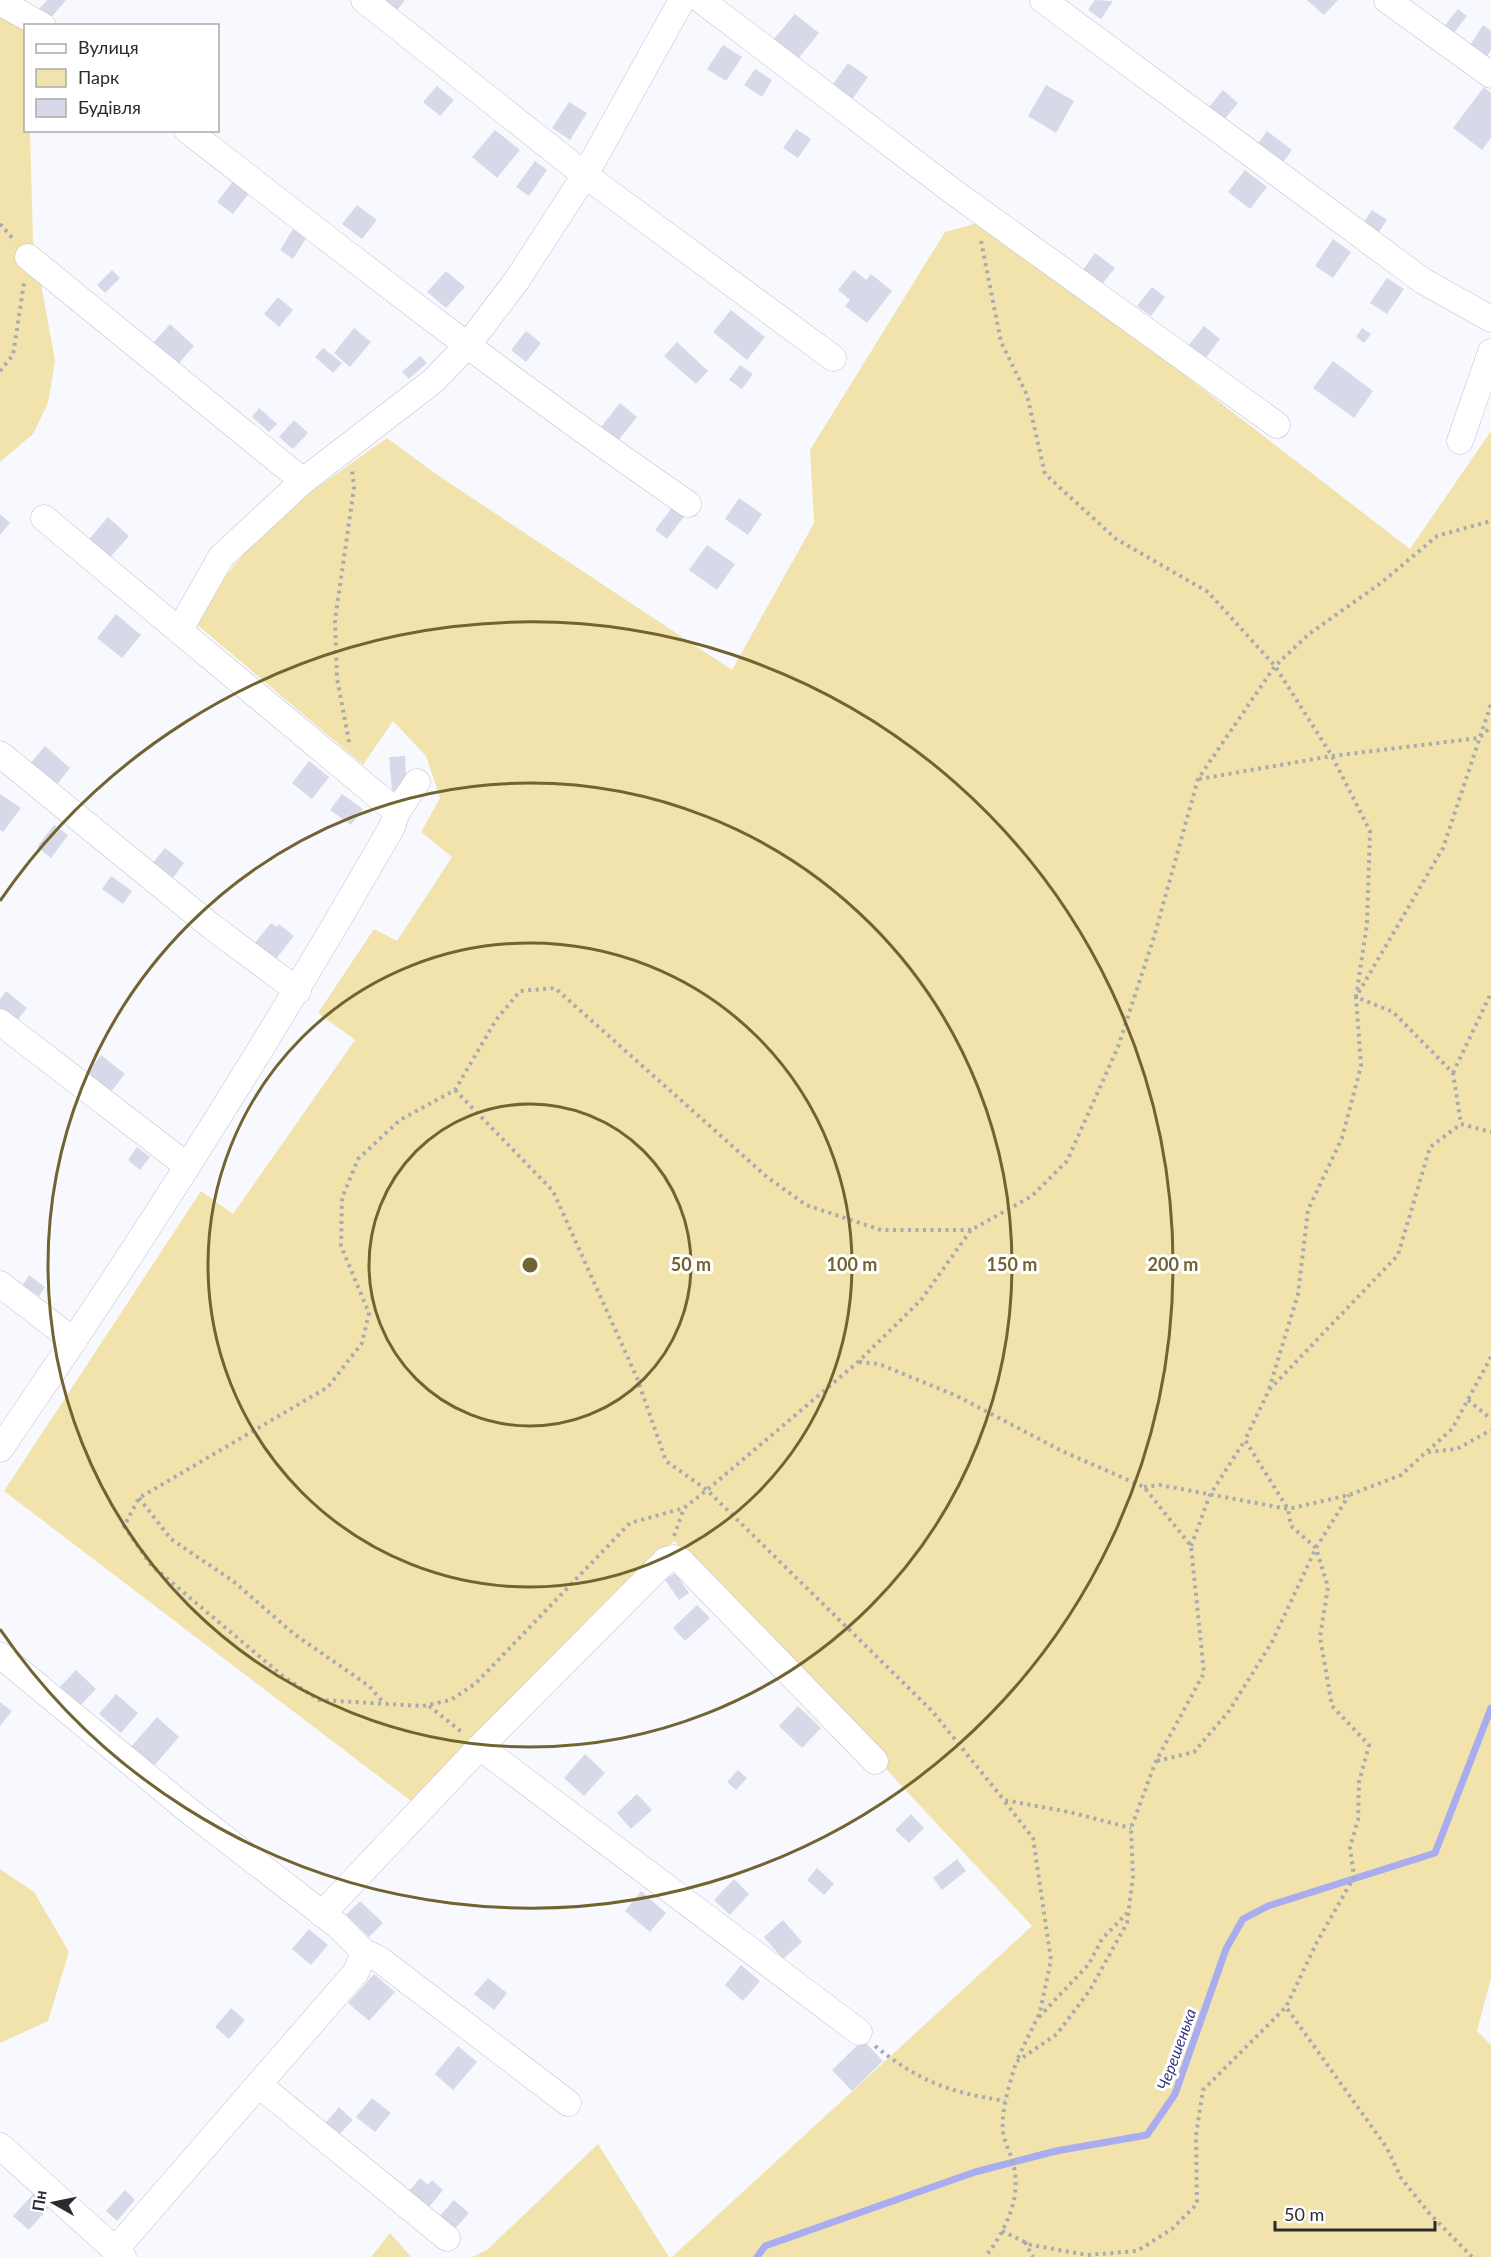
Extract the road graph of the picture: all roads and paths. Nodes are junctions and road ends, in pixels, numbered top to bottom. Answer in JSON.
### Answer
{"nodes":[{"id":1,"x":364,"y":0,"type":"edge"},
{"id":2,"x":682,"y":0,"type":"edge"},
{"id":3,"x":701,"y":0,"type":"edge"},
{"id":4,"x":1043,"y":0,"type":"edge"},
{"id":5,"x":1387,"y":0,"type":"edge"},
{"id":6,"x":0,"y":2,"type":"edge"},
{"id":7,"x":39,"y":24,"type":"edge"},
{"id":8,"x":1491,"y":75,"type":"edge"},
{"id":9,"x":190,"y":132,"type":"edge"},
{"id":10,"x":585,"y":175,"type":"junction"},
{"id":11,"x":974,"y":207,"type":"junction"},
{"id":12,"x":28,"y":257,"type":"joint"},
{"id":13,"x":1491,"y":319,"type":"edge"},
{"id":14,"x":467,"y":346,"type":"junction"},
{"id":15,"x":1491,"y":352,"type":"edge"},
{"id":16,"x":833,"y":358,"type":"dead end"},
{"id":17,"x":0,"y":371,"type":"edge"},
{"id":18,"x":1277,"y":425,"type":"dead end"},
{"id":19,"x":1460,"y":441,"type":"dead end"},
{"id":20,"x":350,"y":445,"type":"junction"},
{"id":21,"x":303,"y":481,"type":"junction"},
{"id":22,"x":687,"y":504,"type":"dead end"},
{"id":23,"x":44,"y":518,"type":"dead end"},
{"id":24,"x":1491,"y":521,"type":"edge"},
{"id":25,"x":178,"y":632,"type":"junction"},
{"id":26,"x":1275,"y":666,"type":"junction"},
{"id":27,"x":1491,"y":704,"type":"edge"},
{"id":28,"x":1491,"y":727,"type":"edge"},
{"id":29,"x":1479,"y":738,"type":"junction"},
{"id":30,"x":350,"y":743,"type":"dead end"},
{"id":31,"x":0,"y":754,"type":"edge"},
{"id":32,"x":1332,"y":756,"type":"junction"},
{"id":33,"x":1198,"y":779,"type":"junction"},
{"id":34,"x":417,"y":782,"type":"dead end"},
{"id":35,"x":397,"y":812,"type":"junction"},
{"id":36,"x":298,"y":991,"type":"junction"},
{"id":37,"x":1491,"y":993,"type":"edge"},
{"id":38,"x":1356,"y":997,"type":"junction"},
{"id":39,"x":0,"y":1022,"type":"edge"},
{"id":40,"x":1453,"y":1073,"type":"junction"},
{"id":41,"x":455,"y":1090,"type":"junction"},
{"id":42,"x":1461,"y":1124,"type":"junction"},
{"id":43,"x":1491,"y":1132,"type":"edge"},
{"id":44,"x":186,"y":1165,"type":"junction"},
{"id":45,"x":971,"y":1230,"type":"junction"},
{"id":46,"x":0,"y":1284,"type":"edge"},
{"id":47,"x":74,"y":1341,"type":"junction"},
{"id":48,"x":1491,"y":1357,"type":"edge"},
{"id":49,"x":858,"y":1362,"type":"junction"},
{"id":50,"x":1269,"y":1390,"type":"junction"},
{"id":51,"x":1468,"y":1400,"type":"junction"},
{"id":52,"x":1491,"y":1419,"type":"edge"},
{"id":53,"x":1491,"y":1430,"type":"edge"},
{"id":54,"x":1245,"y":1440,"type":"junction"},
{"id":55,"x":0,"y":1449,"type":"edge"},
{"id":56,"x":1427,"y":1452,"type":"junction"},
{"id":57,"x":1144,"y":1487,"type":"junction"},
{"id":58,"x":707,"y":1490,"type":"junction"},
{"id":59,"x":1349,"y":1495,"type":"junction"},
{"id":60,"x":1210,"y":1496,"type":"junction"},
{"id":61,"x":139,"y":1498,"type":"junction"},
{"id":62,"x":1288,"y":1509,"type":"junction"},
{"id":63,"x":1191,"y":1546,"type":"junction"},
{"id":64,"x":1316,"y":1548,"type":"junction"},
{"id":65,"x":0,"y":1655,"type":"edge"},
{"id":66,"x":383,"y":1702,"type":"junction"},
{"id":67,"x":428,"y":1705,"type":"junction"},
{"id":68,"x":480,"y":1747,"type":"junction"},
{"id":69,"x":875,"y":1761,"type":"dead end"},
{"id":70,"x":1156,"y":1761,"type":"junction"},
{"id":71,"x":1004,"y":1800,"type":"junction"},
{"id":72,"x":1131,"y":1828,"type":"junction"},
{"id":73,"x":1128,"y":1912,"type":"junction"},
{"id":74,"x":322,"y":1914,"type":"junction"},
{"id":75,"x":364,"y":1952,"type":"junction"},
{"id":76,"x":1286,"y":2007,"type":"junction"},
{"id":77,"x":1035,"y":2022,"type":"junction"},
{"id":78,"x":859,"y":2032,"type":"joint"},
{"id":79,"x":1016,"y":2062,"type":"junction"},
{"id":80,"x":259,"y":2085,"type":"junction"},
{"id":81,"x":1005,"y":2102,"type":"junction"},
{"id":82,"x":568,"y":2103,"type":"dead end"},
{"id":83,"x":0,"y":2146,"type":"edge"},
{"id":84,"x":1002,"y":2231,"type":"junction"},
{"id":85,"x":447,"y":2238,"type":"dead end"},
{"id":86,"x":1025,"y":2242,"type":"junction"},
{"id":87,"x":119,"y":2253,"type":"edge"},
{"id":88,"x":985,"y":2257,"type":"edge"},
{"id":89,"x":1033,"y":2257,"type":"edge"},
{"id":90,"x":1472,"y":2257,"type":"edge"}],
"edges":[{"from":1,"to":10,"type":"street"},
{"from":2,"to":10,"type":"street"},
{"from":3,"to":11,"type":"street"},
{"from":4,"to":13,"type":"street"},
{"from":5,"to":8,"type":"street"},
{"from":6,"to":7,"type":"street"},
{"from":9,"to":14,"type":"street"},
{"from":10,"to":14,"type":"street"},
{"from":10,"to":16,"type":"street"},
{"from":11,"to":18,"type":"street"},
{"from":11,"to":26,"type":"path"},
{"from":12,"to":17,"type":"path"},
{"from":12,"to":21,"type":"street"},
{"from":14,"to":20,"type":"street"},
{"from":14,"to":22,"type":"street"},
{"from":15,"to":19,"type":"street"},
{"from":20,"to":21,"type":"street"},
{"from":20,"to":30,"type":"path"},
{"from":21,"to":25,"type":"street"},
{"from":23,"to":25,"type":"street"},
{"from":24,"to":26,"type":"path"},
{"from":25,"to":35,"type":"street"},
{"from":26,"to":32,"type":"path"},
{"from":26,"to":33,"type":"path"},
{"from":27,"to":29,"type":"path"},
{"from":28,"to":29,"type":"path"},
{"from":29,"to":32,"type":"path"},
{"from":29,"to":38,"type":"path"},
{"from":31,"to":36,"type":"street"},
{"from":32,"to":33,"type":"path"},
{"from":32,"to":38,"type":"path"},
{"from":33,"to":45,"type":"path"},
{"from":34,"to":35,"type":"street"},
{"from":35,"to":36,"type":"street"},
{"from":36,"to":44,"type":"street"},
{"from":37,"to":40,"type":"path"},
{"from":38,"to":40,"type":"path"},
{"from":38,"to":50,"type":"path"},
{"from":39,"to":44,"type":"street"},
{"from":40,"to":42,"type":"path"},
{"from":41,"to":45,"type":"path"},
{"from":41,"to":58,"type":"path"},
{"from":41,"to":61,"type":"path"},
{"from":42,"to":43,"type":"path"},
{"from":42,"to":50,"type":"path"},
{"from":44,"to":47,"type":"street"},
{"from":45,"to":49,"type":"path"},
{"from":46,"to":47,"type":"street"},
{"from":47,"to":55,"type":"street"},
{"from":48,"to":51,"type":"path"},
{"from":49,"to":57,"type":"path"},
{"from":49,"to":58,"type":"path"},
{"from":50,"to":54,"type":"path"},
{"from":51,"to":52,"type":"path"},
{"from":51,"to":56,"type":"path"},
{"from":53,"to":56,"type":"path"},
{"from":54,"to":60,"type":"path"},
{"from":54,"to":62,"type":"path"},
{"from":56,"to":59,"type":"path"},
{"from":57,"to":60,"type":"path"},
{"from":57,"to":63,"type":"path"},
{"from":58,"to":67,"type":"path"},
{"from":58,"to":71,"type":"path"},
{"from":59,"to":62,"type":"path"},
{"from":59,"to":64,"type":"path"},
{"from":60,"to":62,"type":"path"},
{"from":60,"to":63,"type":"path"},
{"from":61,"to":66,"type":"path"},
{"from":61,"to":66,"type":"path"},
{"from":62,"to":64,"type":"path"},
{"from":63,"to":70,"type":"path"},
{"from":64,"to":70,"type":"path"},
{"from":64,"to":76,"type":"path"},
{"from":65,"to":74,"type":"street"},
{"from":66,"to":67,"type":"path"},
{"from":67,"to":68,"type":"path"},
{"from":68,"to":69,"type":"street"},
{"from":68,"to":74,"type":"street"},
{"from":68,"to":78,"type":"street"},
{"from":70,"to":72,"type":"path"},
{"from":71,"to":72,"type":"path"},
{"from":71,"to":77,"type":"path"},
{"from":72,"to":73,"type":"path"},
{"from":73,"to":77,"type":"path"},
{"from":73,"to":79,"type":"path"},
{"from":74,"to":75,"type":"street"},
{"from":75,"to":80,"type":"street"},
{"from":75,"to":82,"type":"street"},
{"from":76,"to":86,"type":"path"},
{"from":76,"to":90,"type":"path"},
{"from":77,"to":79,"type":"path"},
{"from":78,"to":81,"type":"path"},
{"from":79,"to":81,"type":"path"},
{"from":80,"to":85,"type":"street"},
{"from":80,"to":87,"type":"street"},
{"from":81,"to":84,"type":"path"},
{"from":83,"to":87,"type":"street"},
{"from":84,"to":86,"type":"path"},
{"from":84,"to":88,"type":"path"},
{"from":86,"to":89,"type":"path"}]}
